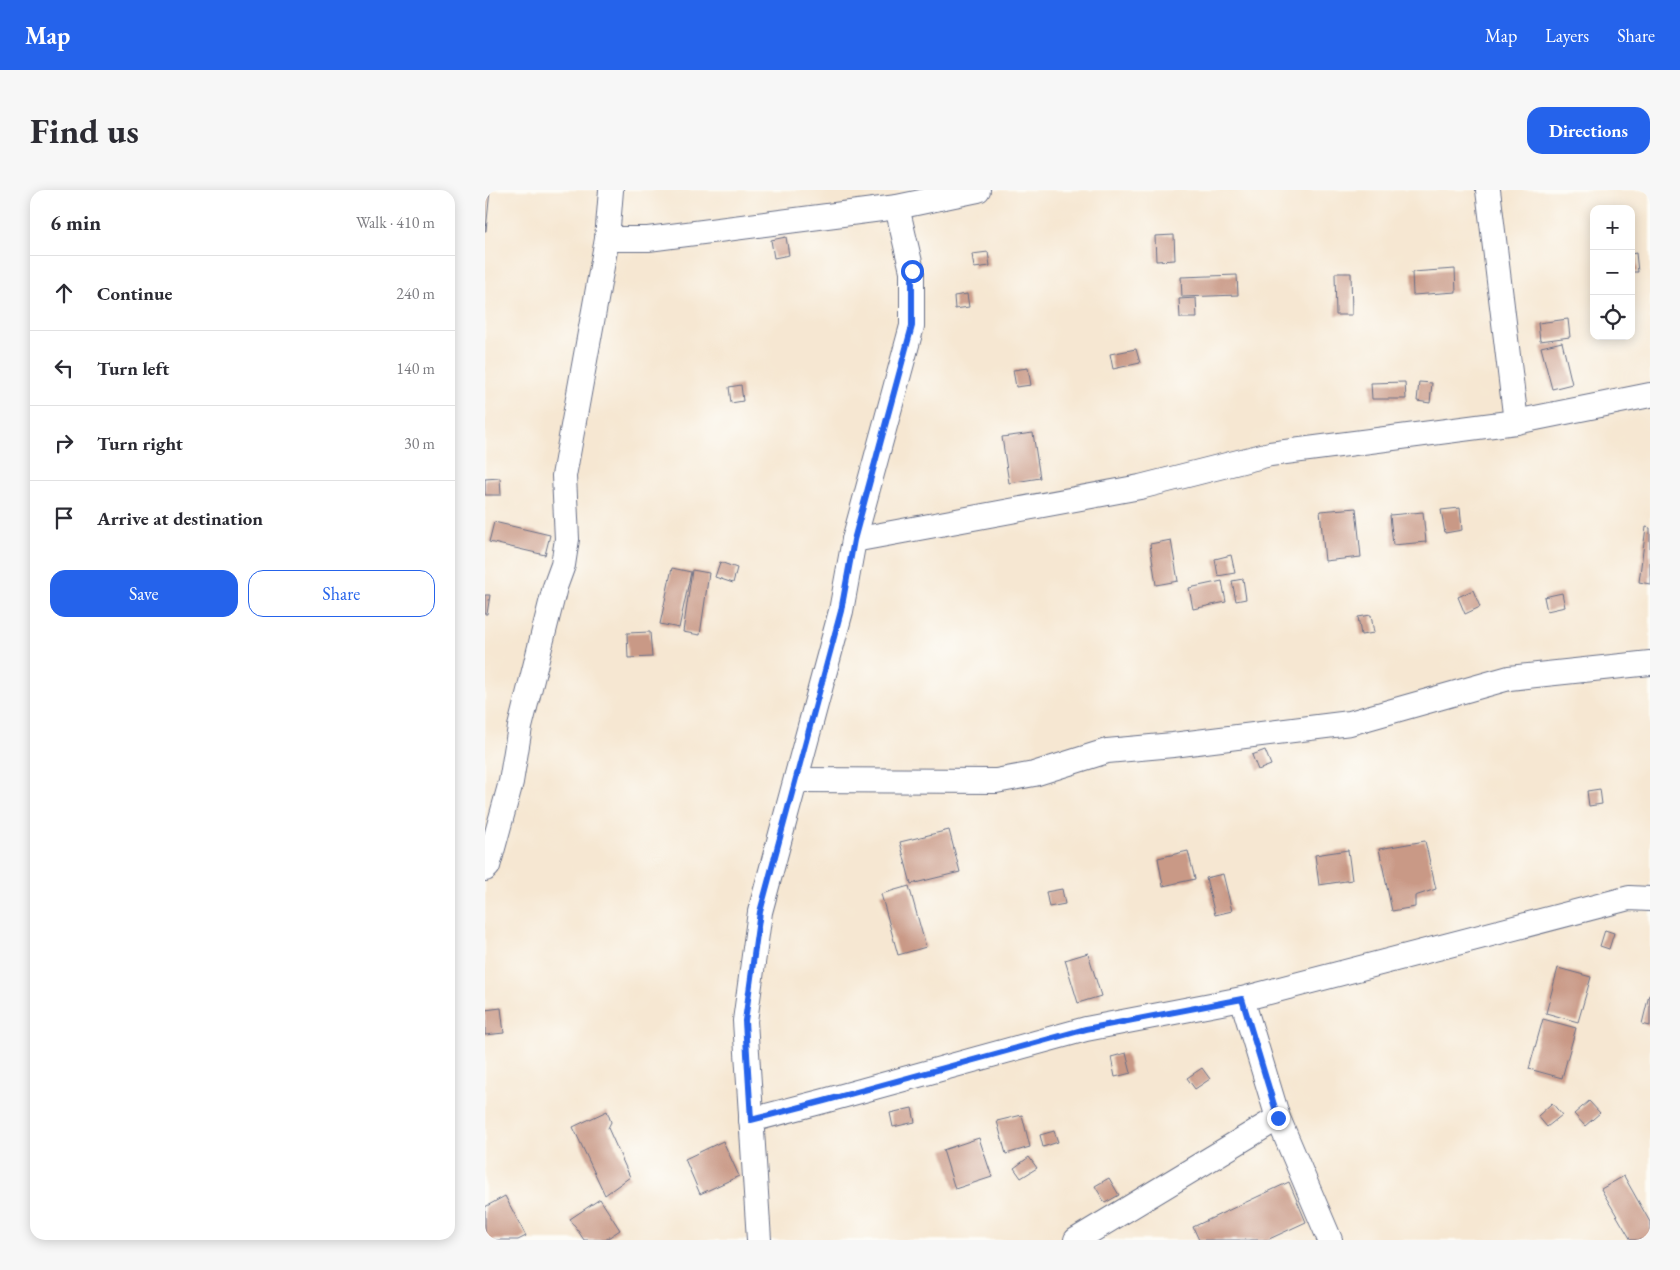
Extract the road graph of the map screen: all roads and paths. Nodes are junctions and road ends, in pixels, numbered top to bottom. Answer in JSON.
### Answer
{"nodes":[{"id":1,"x":611,"y":190,"type":"edge"},
{"id":2,"x":978,"y":190,"type":"edge"},
{"id":3,"x":1488,"y":190,"type":"edge"},
{"id":4,"x":897,"y":207,"type":"junction"},
{"id":5,"x":607,"y":238,"type":"junction"},
{"id":6,"x":1650,"y":395,"type":"edge"},
{"id":7,"x":1516,"y":422,"type":"junction"},
{"id":8,"x":854,"y":540,"type":"junction"},
{"id":9,"x":1650,"y":663,"type":"edge"},
{"id":10,"x":796,"y":780,"type":"junction"},
{"id":11,"x":485,"y":870,"type":"edge"},
{"id":12,"x":1650,"y":899,"type":"edge"},
{"id":13,"x":1242,"y":999,"type":"junction"},
{"id":14,"x":1278,"y":1118,"type":"junction"},
{"id":15,"x":751,"y":1120,"type":"junction"},
{"id":16,"x":759,"y":1240,"type":"edge"},
{"id":17,"x":1076,"y":1240,"type":"edge"},
{"id":18,"x":1330,"y":1240,"type":"edge"}],
"edges":[{"from":1,"to":5,"type":"street"},
{"from":2,"to":4,"type":"street"},
{"from":3,"to":7,"type":"street"},
{"from":4,"to":5,"type":"street"},
{"from":4,"to":8,"type":"street"},
{"from":5,"to":11,"type":"street"},
{"from":6,"to":7,"type":"street"},
{"from":7,"to":8,"type":"street"},
{"from":8,"to":10,"type":"street"},
{"from":9,"to":10,"type":"street"},
{"from":10,"to":15,"type":"street"},
{"from":12,"to":13,"type":"street"},
{"from":13,"to":14,"type":"street"},
{"from":13,"to":15,"type":"street"},
{"from":14,"to":17,"type":"street"},
{"from":14,"to":18,"type":"street"},
{"from":15,"to":16,"type":"street"}]}
